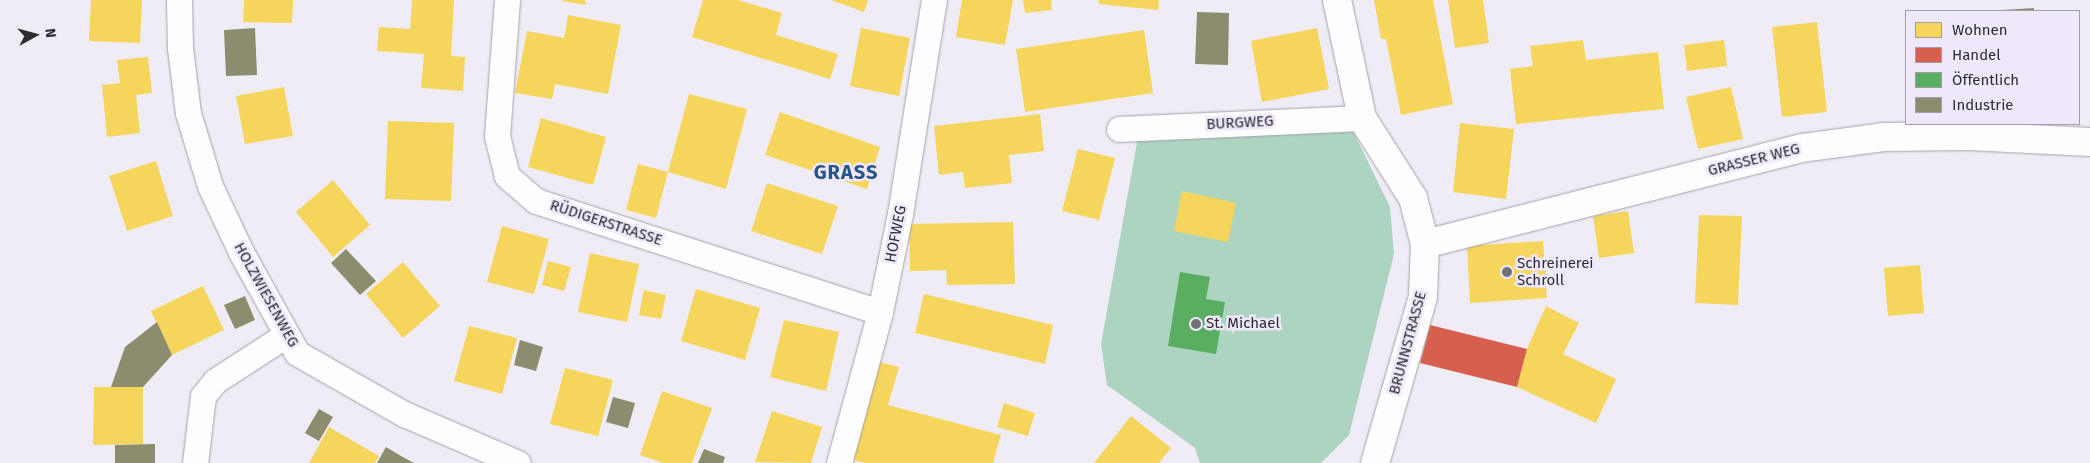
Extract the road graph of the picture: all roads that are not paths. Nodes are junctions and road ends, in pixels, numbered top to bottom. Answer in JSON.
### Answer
{"nodes":[{"id":1,"x":179,"y":0,"type":"edge"},
{"id":2,"x":508,"y":0,"type":"edge"},
{"id":3,"x":934,"y":0,"type":"edge"},
{"id":4,"x":1337,"y":0,"type":"edge"},
{"id":5,"x":1362,"y":118,"type":"junction"},
{"id":6,"x":1119,"y":128,"type":"dead end"},
{"id":7,"x":2090,"y":142,"type":"edge"},
{"id":8,"x":1425,"y":244,"type":"junction"},
{"id":9,"x":880,"y":312,"type":"junction"},
{"id":10,"x":286,"y":335,"type":"junction"},
{"id":11,"x":195,"y":463,"type":"edge"},
{"id":12,"x":518,"y":463,"type":"edge"},
{"id":13,"x":839,"y":463,"type":"edge"},
{"id":14,"x":1375,"y":463,"type":"edge"}],
"edges":[{"from":1,"to":10,"type":"street","name":"HOLZWIESENWEG"},
{"from":2,"to":9,"type":"street","name":"RÜDIGERSTRASSE"},
{"from":3,"to":9,"type":"street","name":"HOFWEG"},
{"from":4,"to":5,"type":"street","name":"BRUNNSTRASSE"},
{"from":5,"to":6,"type":"street","name":"BURGWEG"},
{"from":5,"to":8,"type":"street","name":"BRUNNSTRASSE"},
{"from":7,"to":8,"type":"street","name":"GRASSER WEG"},
{"from":8,"to":14,"type":"street","name":"BRUNNSTRASSE"},
{"from":9,"to":13,"type":"street","name":"HOFWEG"},
{"from":10,"to":11,"type":"street"},
{"from":10,"to":12,"type":"street","name":"HOLZWIESENWEG"}]}
